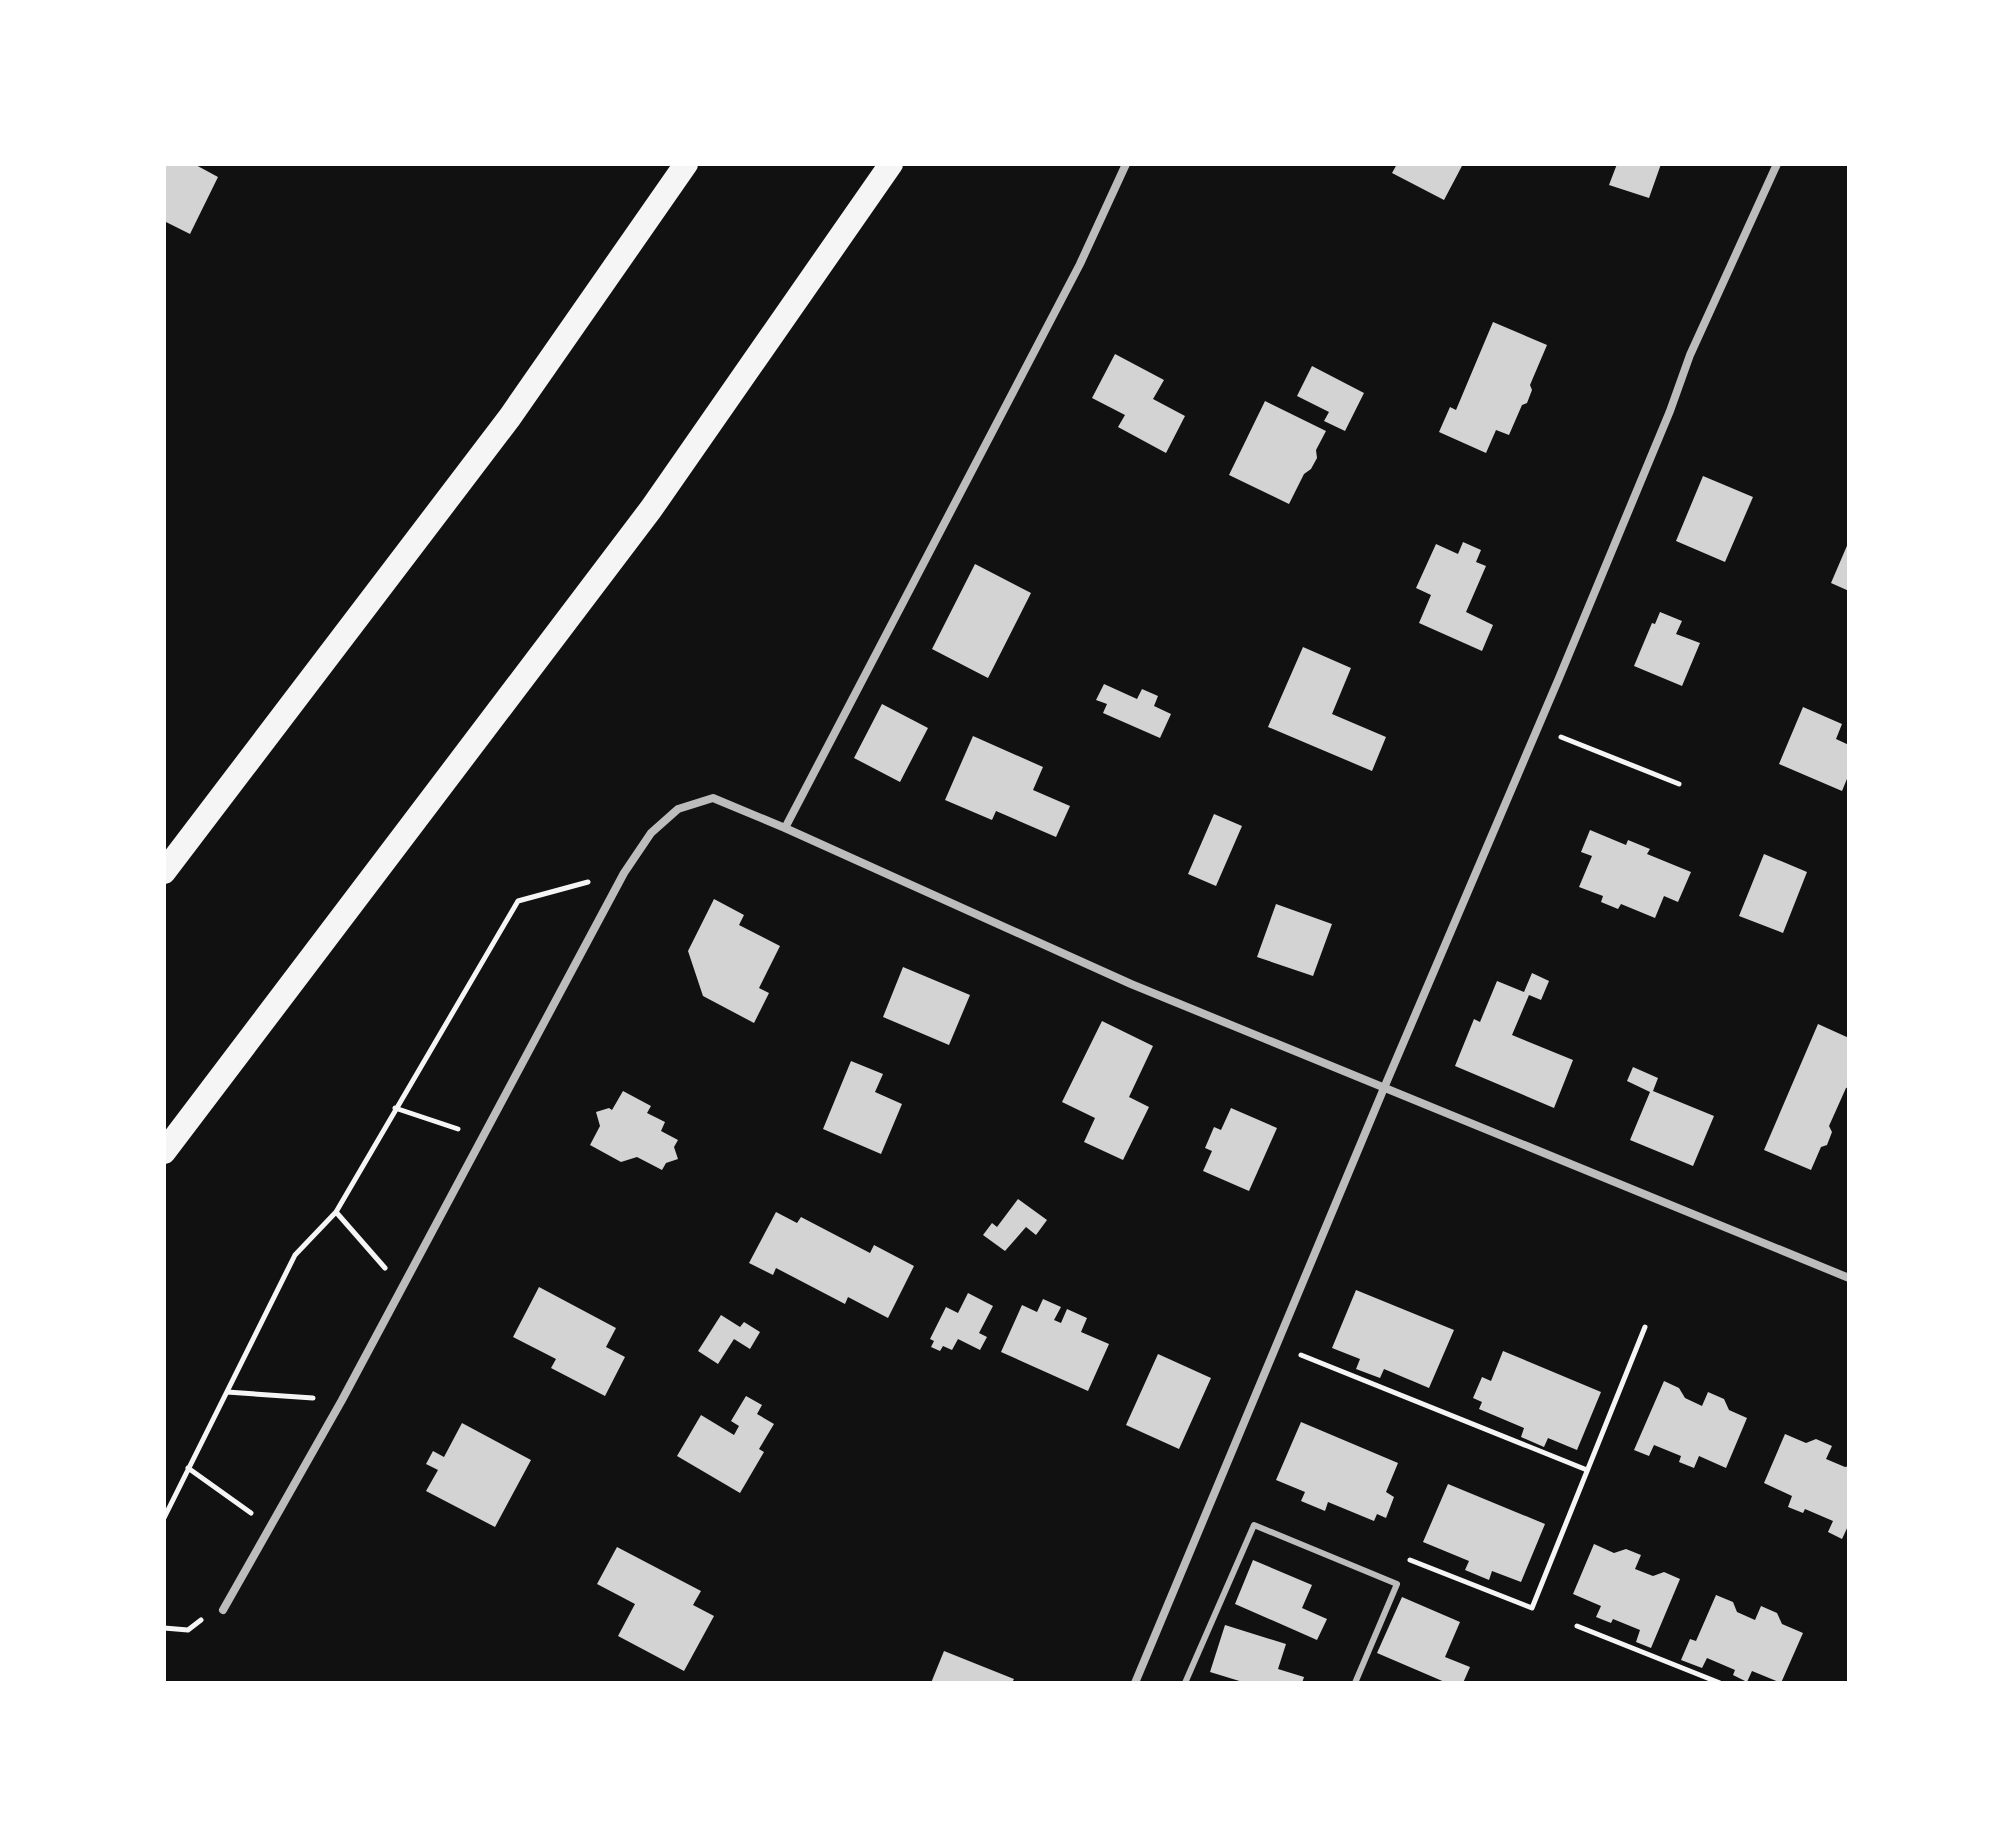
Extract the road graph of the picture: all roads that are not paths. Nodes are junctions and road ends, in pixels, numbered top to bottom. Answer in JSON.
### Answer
{"nodes":[{"id":1,"x":686,"y":164,"type":"edge"},
{"id":2,"x":891,"y":164,"type":"edge"},
{"id":3,"x":1126,"y":164,"type":"edge"},
{"id":4,"x":1777,"y":164,"type":"edge"},
{"id":5,"x":785,"y":828,"type":"junction"},
{"id":6,"x":164,"y":872,"type":"edge"},
{"id":7,"x":1384,"y":1088,"type":"junction"},
{"id":8,"x":164,"y":1152,"type":"edge"},
{"id":9,"x":1849,"y":1278,"type":"edge"},
{"id":10,"x":223,"y":1610,"type":"road end"},
{"id":11,"x":1135,"y":1683,"type":"edge"},
{"id":12,"x":1185,"y":1683,"type":"edge"},
{"id":13,"x":1355,"y":1683,"type":"edge"}],
"edges":[{"from":1,"to":6,"type":"highway"},
{"from":2,"to":8,"type":"highway"},
{"from":3,"to":5,"type":"street"},
{"from":4,"to":7,"type":"street"},
{"from":5,"to":7,"type":"street"},
{"from":5,"to":10,"type":"street"},
{"from":7,"to":9,"type":"street"},
{"from":7,"to":11,"type":"street"},
{"from":12,"to":13,"type":"lane"}]}
